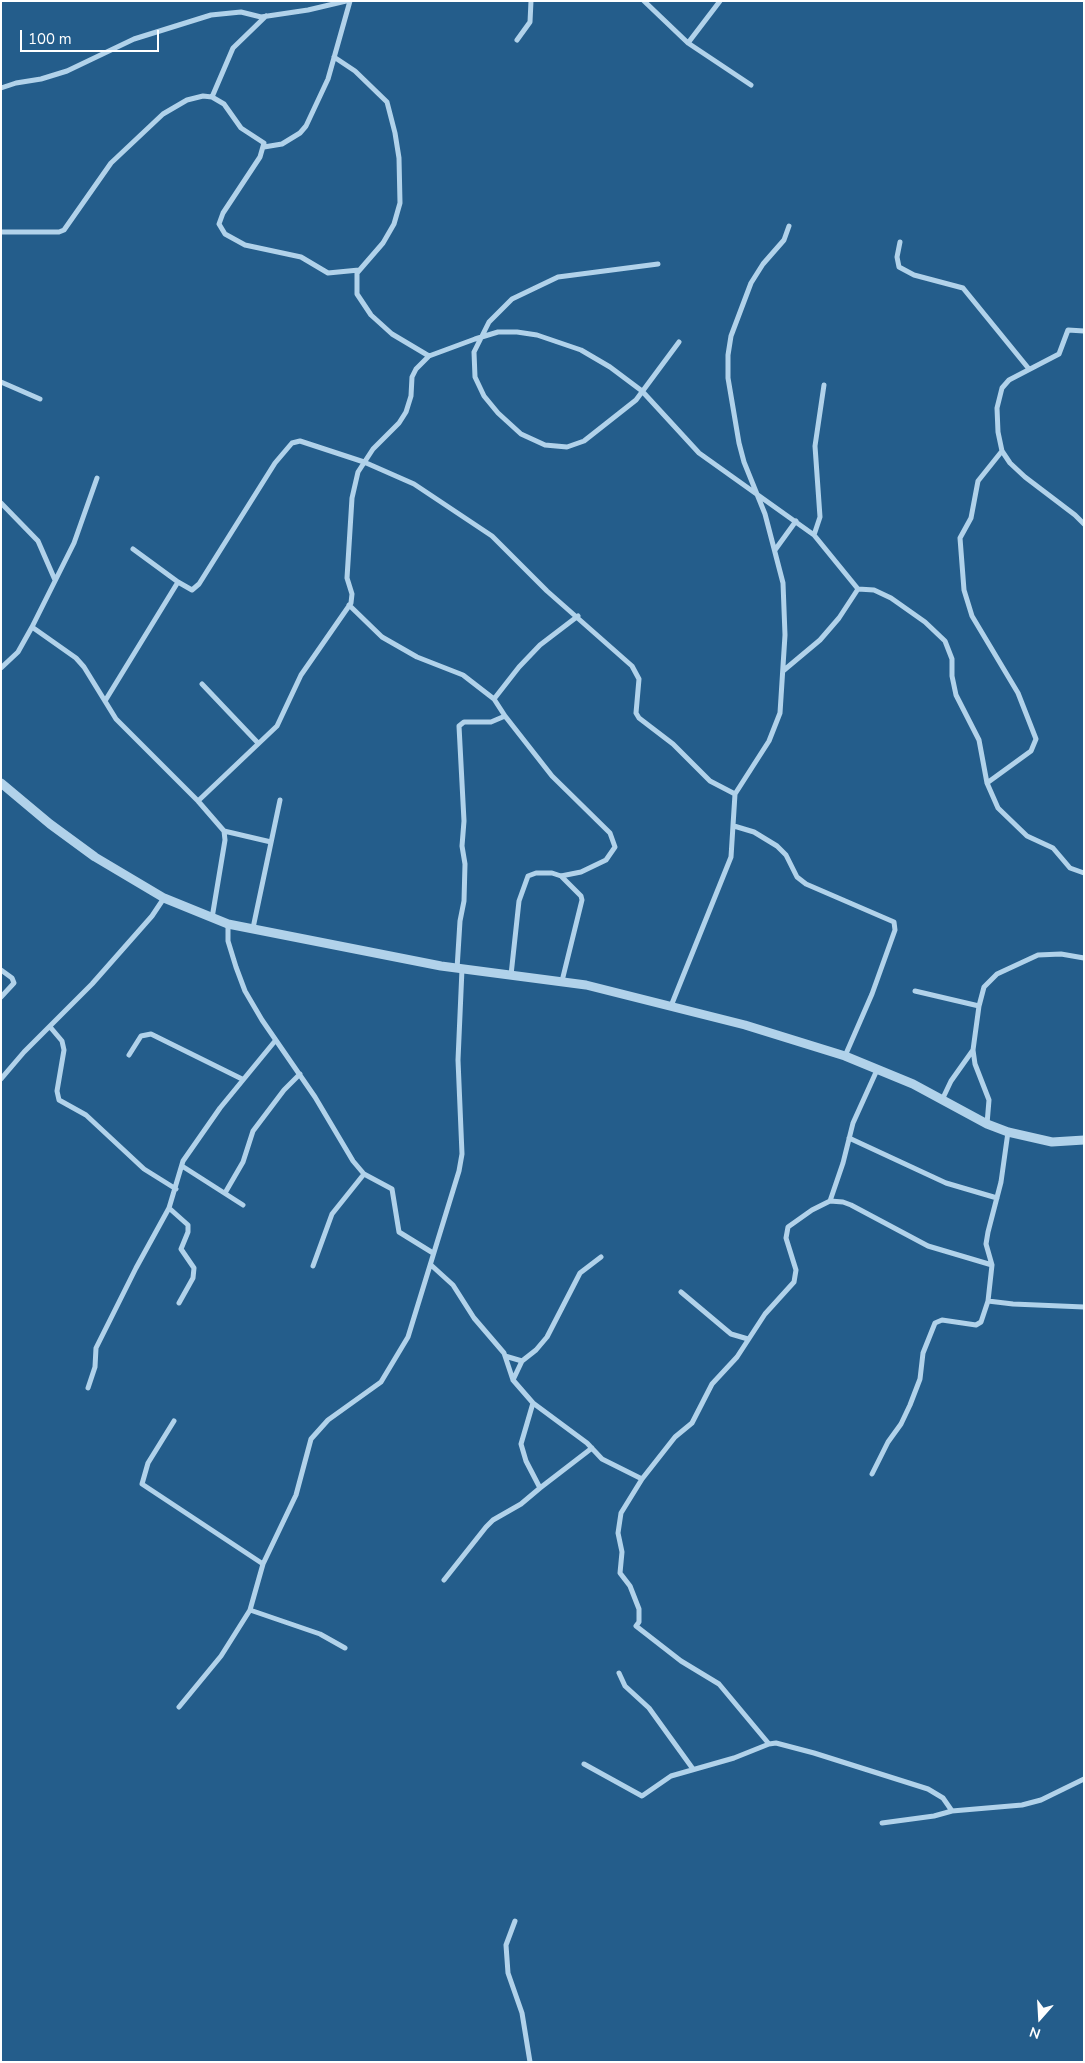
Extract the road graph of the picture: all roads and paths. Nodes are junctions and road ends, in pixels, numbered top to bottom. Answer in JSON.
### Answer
{"nodes":[{"id":1,"x":346,"y":1,"type":"edge"},
{"id":2,"x":350,"y":1,"type":"edge"},
{"id":3,"x":531,"y":1,"type":"edge"},
{"id":4,"x":644,"y":1,"type":"edge"},
{"id":5,"x":720,"y":1,"type":"edge"},
{"id":6,"x":266,"y":16,"type":"junction"},
{"id":7,"x":517,"y":40,"type":"dead end"},
{"id":8,"x":688,"y":43,"type":"junction"},
{"id":9,"x":334,"y":57,"type":"junction"},
{"id":10,"x":750,"y":85,"type":"dead end"},
{"id":11,"x":1,"y":88,"type":"edge"},
{"id":12,"x":212,"y":97,"type":"junction"},
{"id":13,"x":264,"y":147,"type":"junction"},
{"id":14,"x":789,"y":226,"type":"dead end"},
{"id":15,"x":1,"y":232,"type":"edge"},
{"id":16,"x":900,"y":242,"type":"dead end"},
{"id":17,"x":658,"y":264,"type":"dead end"},
{"id":18,"x":359,"y":270,"type":"junction"},
{"id":19,"x":1084,"y":332,"type":"edge"},
{"id":20,"x":482,"y":337,"type":"junction"},
{"id":21,"x":679,"y":342,"type":"dead end"},
{"id":22,"x":429,"y":356,"type":"junction"},
{"id":23,"x":1029,"y":369,"type":"junction"},
{"id":24,"x":1,"y":382,"type":"edge"},
{"id":25,"x":824,"y":385,"type":"dead end"},
{"id":26,"x":642,"y":391,"type":"junction"},
{"id":27,"x":40,"y":399,"type":"dead end"},
{"id":28,"x":1002,"y":451,"type":"junction"},
{"id":29,"x":364,"y":462,"type":"junction"},
{"id":30,"x":97,"y":478,"type":"dead end"},
{"id":31,"x":757,"y":494,"type":"junction"},
{"id":32,"x":1,"y":503,"type":"edge"},
{"id":33,"x":796,"y":521,"type":"junction"},
{"id":34,"x":1084,"y":524,"type":"edge"},
{"id":35,"x":814,"y":535,"type":"junction"},
{"id":36,"x":134,"y":549,"type":"dead end"},
{"id":37,"x":775,"y":550,"type":"junction"},
{"id":38,"x":55,"y":580,"type":"junction"},
{"id":39,"x":178,"y":582,"type":"junction"},
{"id":40,"x":858,"y":588,"type":"junction"},
{"id":41,"x":349,"y":605,"type":"junction"},
{"id":42,"x":578,"y":616,"type":"junction"},
{"id":43,"x":32,"y":627,"type":"junction"},
{"id":44,"x":1,"y":668,"type":"edge"},
{"id":45,"x":783,"y":671,"type":"junction"},
{"id":46,"x":202,"y":684,"type":"dead end"},
{"id":47,"x":494,"y":699,"type":"junction"},
{"id":48,"x":105,"y":701,"type":"junction"},
{"id":49,"x":505,"y":716,"type":"junction"},
{"id":50,"x":258,"y":743,"type":"junction"},
{"id":51,"x":1,"y":782,"type":"edge"},
{"id":52,"x":987,"y":783,"type":"junction"},
{"id":53,"x":735,"y":794,"type":"junction"},
{"id":54,"x":280,"y":800,"type":"dead end"},
{"id":55,"x":198,"y":801,"type":"junction"},
{"id":56,"x":734,"y":826,"type":"junction"},
{"id":57,"x":224,"y":831,"type":"junction"},
{"id":58,"x":270,"y":842,"type":"junction"},
{"id":59,"x":1084,"y":873,"type":"edge"},
{"id":60,"x":561,"y":876,"type":"junction"},
{"id":61,"x":164,"y":898,"type":"junction"},
{"id":62,"x":212,"y":918,"type":"junction"},
{"id":63,"x":228,"y":924,"type":"junction"},
{"id":64,"x":253,"y":928,"type":"junction"},
{"id":65,"x":1084,"y":958,"type":"edge"},
{"id":66,"x":460,"y":969,"type":"junction"},
{"id":67,"x":1,"y":970,"type":"edge"},
{"id":68,"x":511,"y":975,"type":"junction"},
{"id":69,"x":562,"y":981,"type":"junction"},
{"id":70,"x":915,"y":991,"type":"dead end"},
{"id":71,"x":1,"y":997,"type":"edge"},
{"id":72,"x":671,"y":1006,"type":"junction"},
{"id":73,"x":979,"y":1006,"type":"junction"},
{"id":74,"x":51,"y":1028,"type":"junction"},
{"id":75,"x":275,"y":1041,"type":"junction"},
{"id":76,"x":973,"y":1050,"type":"junction"},
{"id":77,"x":129,"y":1055,"type":"dead end"},
{"id":78,"x":845,"y":1056,"type":"junction"},
{"id":79,"x":877,"y":1070,"type":"junction"},
{"id":80,"x":300,"y":1074,"type":"junction"},
{"id":81,"x":1,"y":1079,"type":"edge"},
{"id":82,"x":242,"y":1080,"type":"junction"},
{"id":83,"x":942,"y":1100,"type":"junction"},
{"id":84,"x":987,"y":1124,"type":"junction"},
{"id":85,"x":1008,"y":1132,"type":"junction"},
{"id":86,"x":849,"y":1138,"type":"junction"},
{"id":87,"x":1084,"y":1140,"type":"edge"},
{"id":88,"x":182,"y":1166,"type":"junction"},
{"id":89,"x":364,"y":1174,"type":"junction"},
{"id":90,"x":176,"y":1189,"type":"junction"},
{"id":91,"x":225,"y":1193,"type":"junction"},
{"id":92,"x":997,"y":1198,"type":"junction"},
{"id":93,"x":830,"y":1202,"type":"junction"},
{"id":94,"x":242,"y":1205,"type":"dead end"},
{"id":95,"x":169,"y":1208,"type":"junction"},
{"id":96,"x":433,"y":1253,"type":"junction"},
{"id":97,"x":600,"y":1257,"type":"dead end"},
{"id":98,"x":431,"y":1265,"type":"junction"},
{"id":99,"x":992,"y":1265,"type":"junction"},
{"id":100,"x":313,"y":1266,"type":"dead end"},
{"id":101,"x":681,"y":1292,"type":"dead end"},
{"id":102,"x":988,"y":1301,"type":"junction"},
{"id":103,"x":179,"y":1303,"type":"dead end"},
{"id":104,"x":1084,"y":1307,"type":"edge"},
{"id":105,"x":748,"y":1339,"type":"junction"},
{"id":106,"x":505,"y":1356,"type":"junction"},
{"id":107,"x":522,"y":1360,"type":"junction"},
{"id":108,"x":513,"y":1380,"type":"junction"},
{"id":109,"x":88,"y":1388,"type":"dead end"},
{"id":110,"x":533,"y":1403,"type":"junction"},
{"id":111,"x":174,"y":1421,"type":"dead end"},
{"id":112,"x":592,"y":1448,"type":"junction"},
{"id":113,"x":872,"y":1474,"type":"dead end"},
{"id":114,"x":642,"y":1479,"type":"junction"},
{"id":115,"x":540,"y":1488,"type":"junction"},
{"id":116,"x":263,"y":1564,"type":"junction"},
{"id":117,"x":444,"y":1580,"type":"dead end"},
{"id":118,"x":250,"y":1610,"type":"junction"},
{"id":119,"x":344,"y":1648,"type":"dead end"},
{"id":120,"x":619,"y":1673,"type":"dead end"},
{"id":121,"x":179,"y":1707,"type":"dead end"},
{"id":122,"x":768,"y":1744,"type":"junction"},
{"id":123,"x":584,"y":1764,"type":"dead end"},
{"id":124,"x":693,"y":1769,"type":"junction"},
{"id":125,"x":1084,"y":1779,"type":"edge"},
{"id":126,"x":952,"y":1811,"type":"junction"},
{"id":127,"x":882,"y":1823,"type":"dead end"},
{"id":128,"x":515,"y":1921,"type":"dead end"},
{"id":129,"x":530,"y":2062,"type":"edge"}],
"edges":[{"from":1,"to":6,"type":"street"},
{"from":2,"to":9,"type":"street"},
{"from":3,"to":7,"type":"street"},
{"from":4,"to":8,"type":"street"},
{"from":5,"to":8,"type":"street"},
{"from":6,"to":11,"type":"street"},
{"from":6,"to":12,"type":"street"},
{"from":8,"to":10,"type":"street"},
{"from":9,"to":13,"type":"street"},
{"from":9,"to":18,"type":"street"},
{"from":12,"to":13,"type":"street"},
{"from":12,"to":15,"type":"street"},
{"from":13,"to":18,"type":"street"},
{"from":14,"to":31,"type":"street"},
{"from":16,"to":23,"type":"street"},
{"from":17,"to":20,"type":"street"},
{"from":18,"to":22,"type":"street"},
{"from":19,"to":23,"type":"street"},
{"from":20,"to":22,"type":"street"},
{"from":20,"to":26,"type":"street"},
{"from":20,"to":26,"type":"street"},
{"from":21,"to":26,"type":"street"},
{"from":22,"to":29,"type":"street"},
{"from":23,"to":28,"type":"street"},
{"from":24,"to":27,"type":"street"},
{"from":25,"to":35,"type":"street"},
{"from":26,"to":31,"type":"street"},
{"from":28,"to":34,"type":"street"},
{"from":28,"to":52,"type":"street"},
{"from":29,"to":39,"type":"street"},
{"from":29,"to":41,"type":"street"},
{"from":29,"to":42,"type":"street"},
{"from":30,"to":38,"type":"street"},
{"from":31,"to":33,"type":"street"},
{"from":31,"to":37,"type":"street"},
{"from":32,"to":38,"type":"street"},
{"from":33,"to":35,"type":"street"},
{"from":33,"to":37,"type":"street"},
{"from":35,"to":40,"type":"street"},
{"from":36,"to":39,"type":"street"},
{"from":37,"to":45,"type":"street"},
{"from":38,"to":43,"type":"street"},
{"from":39,"to":48,"type":"street"},
{"from":40,"to":45,"type":"street"},
{"from":40,"to":52,"type":"street"},
{"from":41,"to":47,"type":"street"},
{"from":41,"to":50,"type":"street"},
{"from":42,"to":47,"type":"street"},
{"from":42,"to":53,"type":"street"},
{"from":43,"to":44,"type":"street"},
{"from":43,"to":48,"type":"street"},
{"from":45,"to":53,"type":"street"},
{"from":46,"to":50,"type":"street"},
{"from":47,"to":49,"type":"street"},
{"from":48,"to":55,"type":"street"},
{"from":49,"to":60,"type":"street"},
{"from":49,"to":66,"type":"street"},
{"from":50,"to":55,"type":"street"},
{"from":51,"to":61,"type":"street"},
{"from":52,"to":59,"type":"street"},
{"from":53,"to":56,"type":"street"},
{"from":54,"to":58,"type":"street"},
{"from":55,"to":57,"type":"street"},
{"from":56,"to":72,"type":"street"},
{"from":56,"to":78,"type":"street"},
{"from":57,"to":58,"type":"street"},
{"from":57,"to":62,"type":"street"},
{"from":58,"to":64,"type":"street"},
{"from":60,"to":68,"type":"street"},
{"from":60,"to":69,"type":"street"},
{"from":61,"to":62,"type":"street"},
{"from":61,"to":74,"type":"street"},
{"from":62,"to":63,"type":"street"},
{"from":63,"to":64,"type":"street"},
{"from":63,"to":75,"type":"street"},
{"from":64,"to":66,"type":"street"},
{"from":65,"to":73,"type":"street"},
{"from":66,"to":68,"type":"street"},
{"from":66,"to":96,"type":"street"},
{"from":67,"to":71,"type":"street"},
{"from":68,"to":69,"type":"street"},
{"from":69,"to":72,"type":"street"},
{"from":70,"to":73,"type":"street"},
{"from":72,"to":78,"type":"street"},
{"from":73,"to":76,"type":"street"},
{"from":74,"to":81,"type":"street"},
{"from":74,"to":90,"type":"street"},
{"from":75,"to":80,"type":"street"},
{"from":75,"to":82,"type":"street"},
{"from":76,"to":83,"type":"street"},
{"from":76,"to":84,"type":"street"},
{"from":77,"to":82,"type":"street"},
{"from":78,"to":79,"type":"street"},
{"from":79,"to":83,"type":"street"},
{"from":79,"to":86,"type":"street"},
{"from":80,"to":89,"type":"street"},
{"from":80,"to":91,"type":"street"},
{"from":82,"to":88,"type":"street"},
{"from":83,"to":84,"type":"street"},
{"from":84,"to":85,"type":"street"},
{"from":85,"to":87,"type":"street"},
{"from":85,"to":92,"type":"street"},
{"from":86,"to":92,"type":"street"},
{"from":86,"to":93,"type":"street"},
{"from":88,"to":90,"type":"street"},
{"from":88,"to":91,"type":"street"},
{"from":89,"to":96,"type":"street"},
{"from":89,"to":100,"type":"street"},
{"from":90,"to":95,"type":"street"},
{"from":91,"to":94,"type":"street"},
{"from":92,"to":99,"type":"street"},
{"from":93,"to":99,"type":"street"},
{"from":93,"to":105,"type":"street"},
{"from":95,"to":103,"type":"street"},
{"from":95,"to":109,"type":"street"},
{"from":96,"to":98,"type":"street"},
{"from":97,"to":107,"type":"street"},
{"from":98,"to":106,"type":"street"},
{"from":98,"to":116,"type":"street"},
{"from":99,"to":102,"type":"street"},
{"from":101,"to":105,"type":"street"},
{"from":102,"to":104,"type":"street"},
{"from":102,"to":113,"type":"street"},
{"from":105,"to":114,"type":"street"},
{"from":106,"to":107,"type":"street"},
{"from":106,"to":108,"type":"street"},
{"from":107,"to":108,"type":"street"},
{"from":108,"to":110,"type":"street"},
{"from":110,"to":112,"type":"street"},
{"from":110,"to":115,"type":"street"},
{"from":111,"to":116,"type":"street"},
{"from":112,"to":114,"type":"street"},
{"from":112,"to":115,"type":"street"},
{"from":114,"to":122,"type":"street"},
{"from":115,"to":117,"type":"street"},
{"from":116,"to":118,"type":"street"},
{"from":118,"to":119,"type":"street"},
{"from":118,"to":121,"type":"street"},
{"from":120,"to":124,"type":"street"},
{"from":122,"to":124,"type":"street"},
{"from":122,"to":126,"type":"street"},
{"from":123,"to":124,"type":"street"},
{"from":125,"to":126,"type":"street"},
{"from":126,"to":127,"type":"street"},
{"from":128,"to":129,"type":"street"}]}
